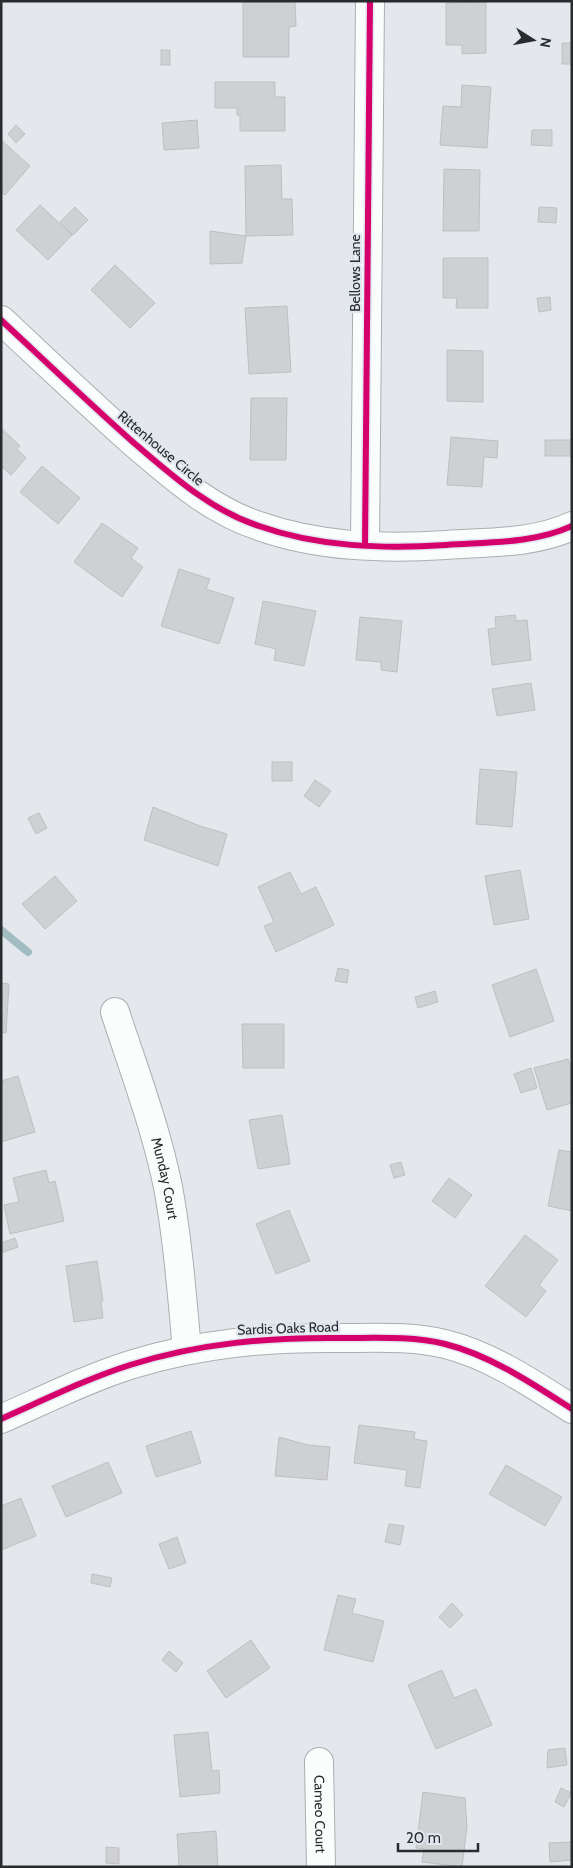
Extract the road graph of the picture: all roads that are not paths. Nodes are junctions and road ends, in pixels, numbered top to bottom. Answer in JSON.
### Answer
{"nodes":[{"id":1,"x":370,"y":1,"type":"edge"},
{"id":2,"x":1,"y":320,"type":"edge"},
{"id":3,"x":571,"y":530,"type":"edge"},
{"id":4,"x":365,"y":545,"type":"junction"},
{"id":5,"x":115,"y":1012,"type":"dead end"},
{"id":6,"x":187,"y":1350,"type":"junction"},
{"id":7,"x":571,"y":1407,"type":"edge"},
{"id":8,"x":1,"y":1419,"type":"edge"},
{"id":9,"x":319,"y":1762,"type":"dead end"},
{"id":10,"x":320,"y":1867,"type":"edge"}],
"edges":[{"from":1,"to":4,"type":"street","name":"Bellows Lane"},
{"from":2,"to":4,"type":"street","name":"Rittenhouse Circle"},
{"from":3,"to":4,"type":"street","name":"Rittenhouse Circle"},
{"from":5,"to":6,"type":"street","name":"Munday Court"},
{"from":6,"to":7,"type":"street","name":"Sardis Oaks Road"},
{"from":6,"to":8,"type":"street","name":"Sardis Oaks Road"},
{"from":9,"to":10,"type":"street","name":"Cameo Court"}]}
